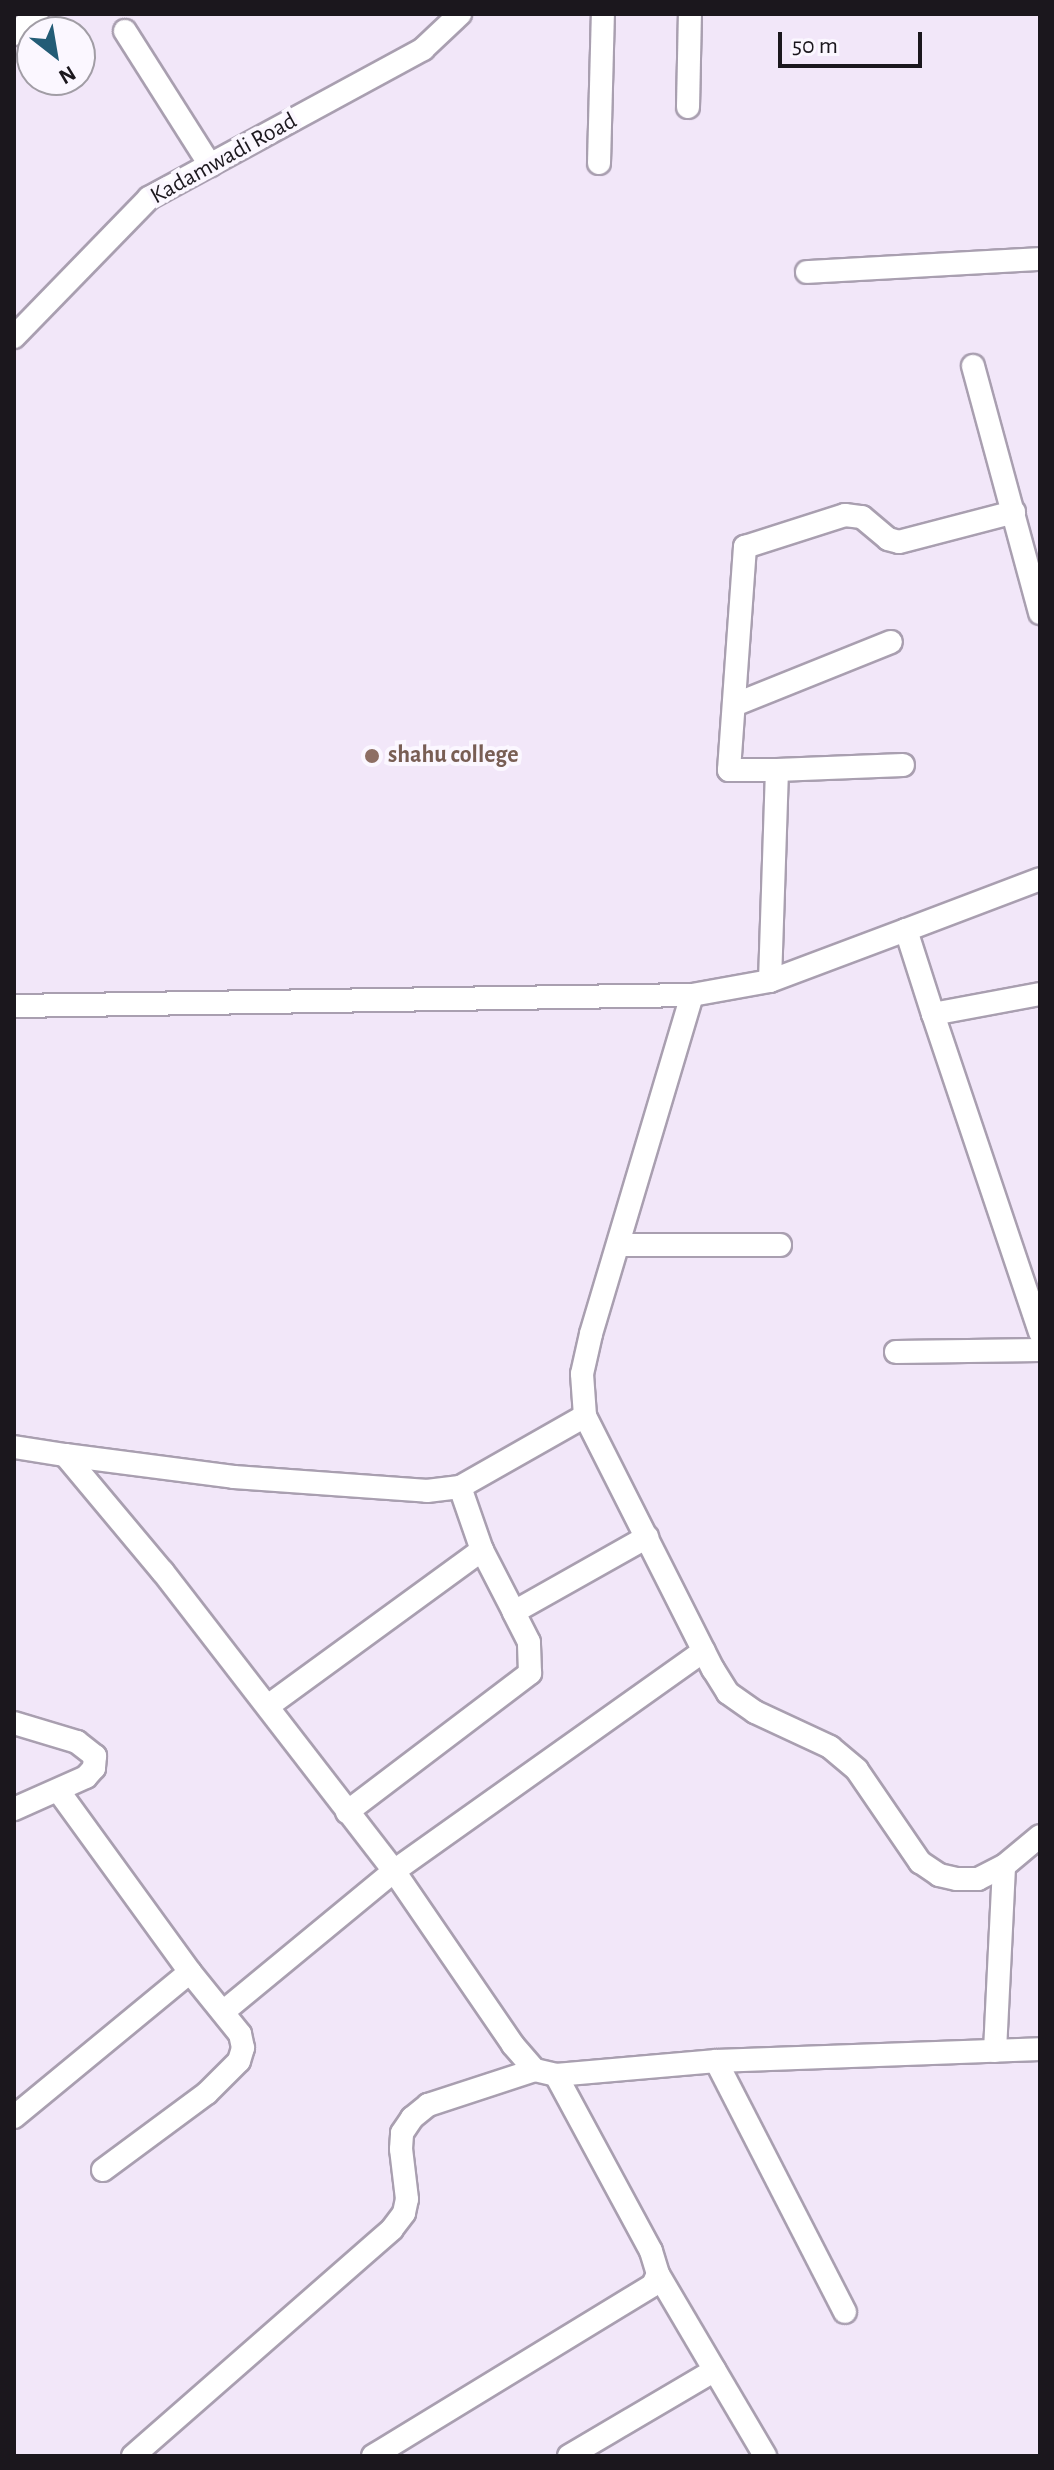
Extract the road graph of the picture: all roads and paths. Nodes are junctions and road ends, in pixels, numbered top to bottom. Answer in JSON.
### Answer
{"nodes":[{"id":1,"x":37,"y":14,"type":"edge"},
{"id":2,"x":460,"y":14,"type":"edge"},
{"id":3,"x":603,"y":14,"type":"edge"},
{"id":4,"x":690,"y":14,"type":"edge"},
{"id":5,"x":125,"y":31,"type":"dead end"},
{"id":6,"x":14,"y":34,"type":"edge"},
{"id":7,"x":688,"y":107,"type":"dead end"},
{"id":8,"x":599,"y":163,"type":"dead end"},
{"id":9,"x":210,"y":165,"type":"junction"},
{"id":10,"x":1040,"y":259,"type":"edge"},
{"id":11,"x":807,"y":272,"type":"dead end"},
{"id":12,"x":19,"y":327,"type":"edge"},
{"id":13,"x":973,"y":366,"type":"dead end"},
{"id":14,"x":1014,"y":512,"type":"junction"},
{"id":15,"x":1040,"y":613,"type":"edge"},
{"id":16,"x":891,"y":642,"type":"dead end"},
{"id":17,"x":734,"y":705,"type":"junction"},
{"id":18,"x":903,"y":765,"type":"dead end"},
{"id":19,"x":777,"y":770,"type":"junction"},
{"id":20,"x":1040,"y":879,"type":"edge"},
{"id":21,"x":906,"y":930,"type":"junction"},
{"id":22,"x":770,"y":981,"type":"junction"},
{"id":23,"x":1040,"y":994,"type":"edge"},
{"id":24,"x":692,"y":995,"type":"junction"},
{"id":25,"x":14,"y":1006,"type":"edge"},
{"id":26,"x":933,"y":1014,"type":"junction"},
{"id":27,"x":621,"y":1245,"type":"junction"},
{"id":28,"x":780,"y":1245,"type":"dead end"},
{"id":29,"x":1040,"y":1332,"type":"edge"},
{"id":30,"x":1040,"y":1350,"type":"edge"},
{"id":31,"x":896,"y":1352,"type":"dead end"},
{"id":32,"x":585,"y":1416,"type":"junction"},
{"id":33,"x":14,"y":1447,"type":"edge"},
{"id":34,"x":65,"y":1455,"type":"junction"},
{"id":35,"x":460,"y":1487,"type":"junction"},
{"id":36,"x":647,"y":1537,"type":"junction"},
{"id":37,"x":482,"y":1550,"type":"junction"},
{"id":38,"x":514,"y":1612,"type":"junction"},
{"id":39,"x":704,"y":1651,"type":"junction"},
{"id":40,"x":268,"y":1706,"type":"junction"},
{"id":41,"x":14,"y":1723,"type":"edge"},
{"id":42,"x":59,"y":1792,"type":"junction"},
{"id":43,"x":14,"y":1809,"type":"edge"},
{"id":44,"x":347,"y":1812,"type":"junction"},
{"id":45,"x":1040,"y":1836,"type":"edge"},
{"id":46,"x":1004,"y":1866,"type":"junction"},
{"id":47,"x":394,"y":1871,"type":"junction"},
{"id":48,"x":190,"y":1972,"type":"junction"},
{"id":49,"x":223,"y":2012,"type":"junction"},
{"id":50,"x":1040,"y":2049,"type":"edge"},
{"id":51,"x":995,"y":2051,"type":"junction"},
{"id":52,"x":716,"y":2061,"type":"junction"},
{"id":53,"x":546,"y":2073,"type":"junction"},
{"id":54,"x":14,"y":2117,"type":"edge"},
{"id":55,"x":103,"y":2170,"type":"dead end"},
{"id":56,"x":658,"y":2274,"type":"junction"},
{"id":57,"x":845,"y":2312,"type":"dead end"},
{"id":58,"x":715,"y":2370,"type":"junction"},
{"id":59,"x":133,"y":2456,"type":"edge"},
{"id":60,"x":373,"y":2456,"type":"edge"},
{"id":61,"x":569,"y":2456,"type":"edge"},
{"id":62,"x":765,"y":2456,"type":"edge"}],
"edges":[{"from":1,"to":6,"type":"street"},
{"from":2,"to":9,"type":"street","name":"Kadamwadi Road"},
{"from":3,"to":8,"type":"street"},
{"from":4,"to":7,"type":"street"},
{"from":5,"to":9,"type":"street"},
{"from":9,"to":12,"type":"street","name":"Kadamwadi Road"},
{"from":10,"to":11,"type":"street"},
{"from":13,"to":14,"type":"street"},
{"from":14,"to":15,"type":"street"},
{"from":14,"to":17,"type":"street"},
{"from":16,"to":17,"type":"street"},
{"from":17,"to":19,"type":"street"},
{"from":18,"to":19,"type":"street"},
{"from":19,"to":22,"type":"street"},
{"from":20,"to":21,"type":"street"},
{"from":21,"to":22,"type":"street"},
{"from":21,"to":26,"type":"street"},
{"from":22,"to":24,"type":"street"},
{"from":23,"to":26,"type":"street"},
{"from":24,"to":25,"type":"street"},
{"from":24,"to":27,"type":"street"},
{"from":26,"to":29,"type":"street"},
{"from":27,"to":28,"type":"street"},
{"from":27,"to":32,"type":"street"},
{"from":30,"to":31,"type":"street"},
{"from":32,"to":35,"type":"street"},
{"from":32,"to":36,"type":"street"},
{"from":33,"to":34,"type":"street"},
{"from":34,"to":35,"type":"street"},
{"from":34,"to":40,"type":"street"},
{"from":35,"to":37,"type":"street"},
{"from":36,"to":38,"type":"street"},
{"from":36,"to":39,"type":"street"},
{"from":37,"to":38,"type":"street"},
{"from":37,"to":40,"type":"street"},
{"from":38,"to":44,"type":"street"},
{"from":39,"to":46,"type":"street"},
{"from":39,"to":47,"type":"street"},
{"from":40,"to":44,"type":"street"},
{"from":41,"to":42,"type":"street"},
{"from":42,"to":43,"type":"street"},
{"from":42,"to":48,"type":"street"},
{"from":44,"to":47,"type":"street"},
{"from":45,"to":46,"type":"street"},
{"from":46,"to":51,"type":"street"},
{"from":47,"to":49,"type":"street"},
{"from":47,"to":53,"type":"street"},
{"from":48,"to":49,"type":"street"},
{"from":48,"to":54,"type":"street"},
{"from":49,"to":55,"type":"street"},
{"from":50,"to":51,"type":"street"},
{"from":51,"to":52,"type":"street"},
{"from":52,"to":53,"type":"street"},
{"from":52,"to":57,"type":"street"},
{"from":53,"to":56,"type":"street"},
{"from":53,"to":59,"type":"street"},
{"from":56,"to":58,"type":"street"},
{"from":56,"to":60,"type":"street"},
{"from":58,"to":61,"type":"street"},
{"from":58,"to":62,"type":"street"}]}
